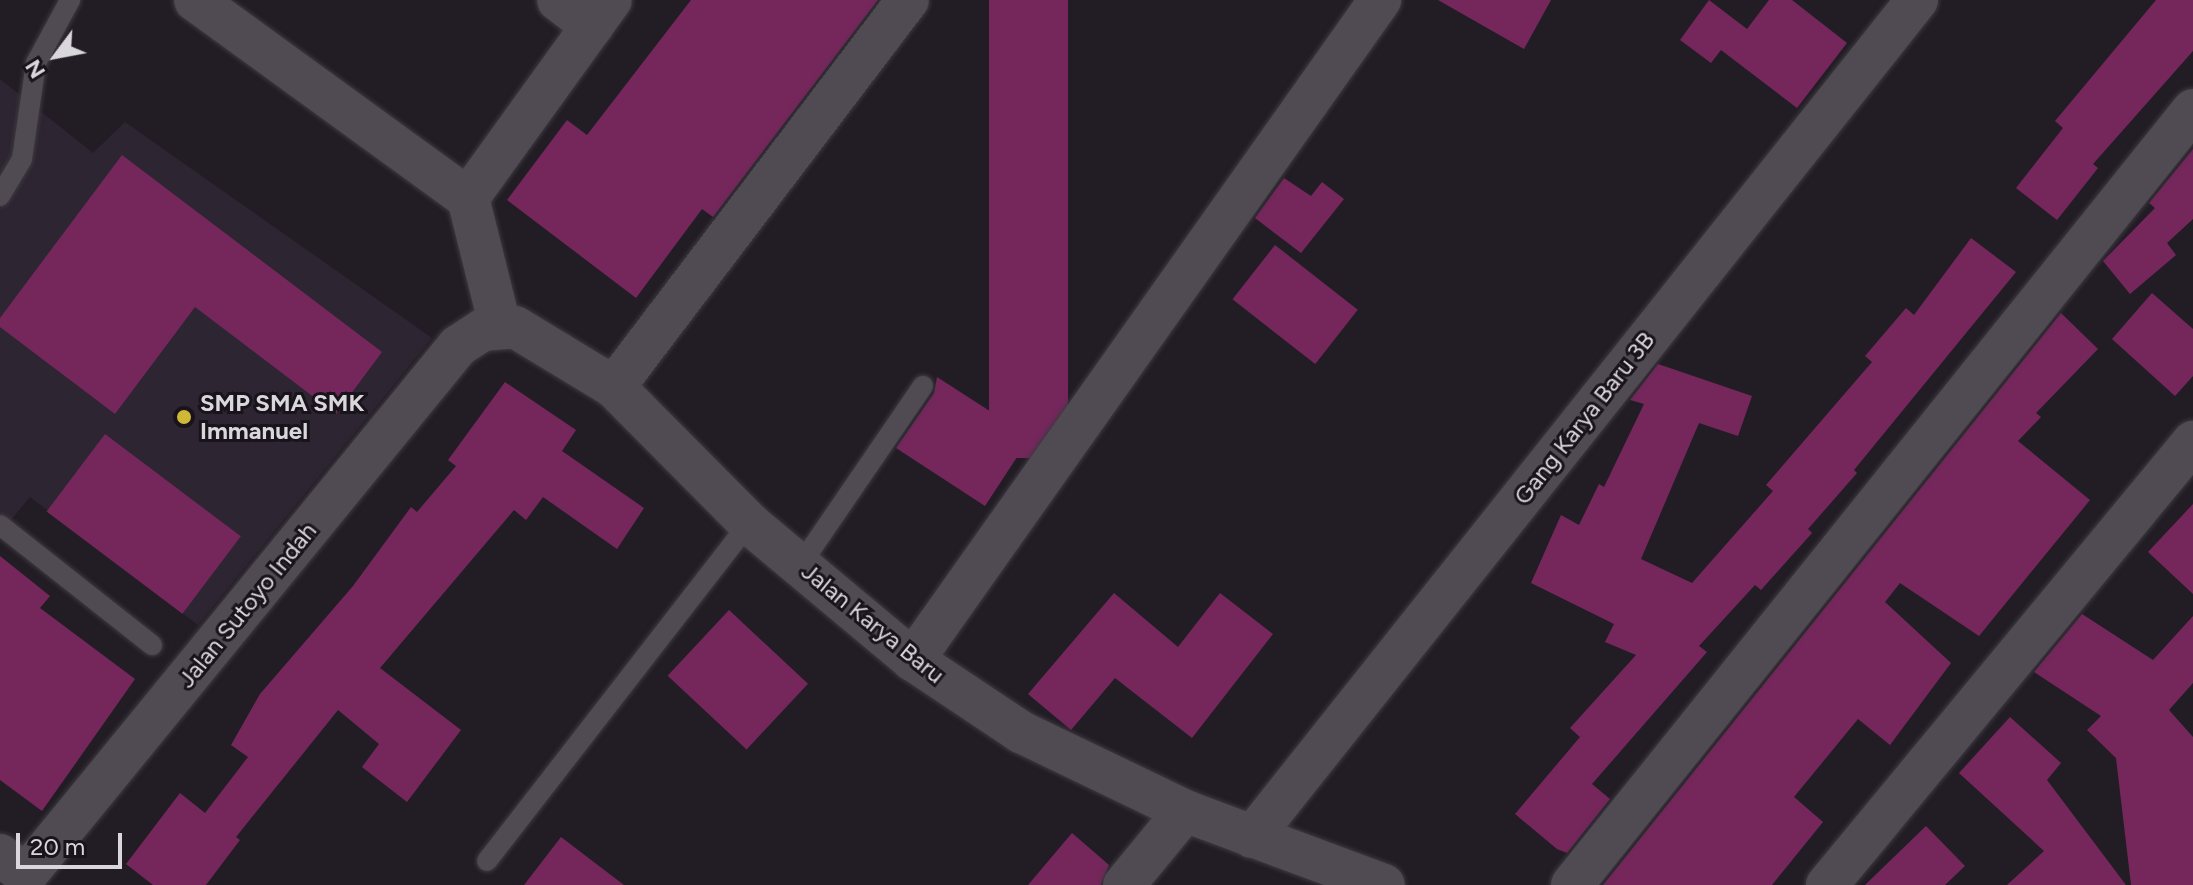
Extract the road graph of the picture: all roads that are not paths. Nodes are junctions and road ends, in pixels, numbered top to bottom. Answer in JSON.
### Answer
{"nodes":[{"id":1,"x":70,"y":0,"type":"edge"},
{"id":2,"x":195,"y":0,"type":"edge"},
{"id":3,"x":558,"y":0,"type":"edge"},
{"id":4,"x":908,"y":0,"type":"edge"},
{"id":5,"x":1380,"y":0,"type":"edge"},
{"id":6,"x":1917,"y":0,"type":"edge"},
{"id":7,"x":601,"y":13,"type":"edge"},
{"id":8,"x":2193,"y":110,"type":"edge"},
{"id":9,"x":0,"y":196,"type":"edge"},
{"id":10,"x":468,"y":198,"type":"junction"},
{"id":11,"x":500,"y":326,"type":"junction"},
{"id":12,"x":923,"y":386,"type":"dead end"},
{"id":13,"x":614,"y":387,"type":"junction"},
{"id":14,"x":2193,"y":442,"type":"edge"},
{"id":15,"x":749,"y":523,"type":"junction"},
{"id":16,"x":0,"y":525,"type":"edge"},
{"id":17,"x":801,"y":564,"type":"junction"},
{"id":18,"x":152,"y":645,"type":"dead end"},
{"id":19,"x":913,"y":660,"type":"junction"},
{"id":20,"x":1185,"y":811,"type":"junction"},
{"id":21,"x":1252,"y":837,"type":"junction"},
{"id":22,"x":487,"y":861,"type":"dead end"},
{"id":23,"x":21,"y":875,"type":"edge"},
{"id":24,"x":1124,"y":885,"type":"edge"},
{"id":25,"x":1384,"y":885,"type":"edge"},
{"id":26,"x":1572,"y":885,"type":"edge"},
{"id":27,"x":1827,"y":885,"type":"edge"}],
"edges":[{"from":1,"to":9,"type":"lane"},
{"from":2,"to":10,"type":"street"},
{"from":3,"to":7,"type":"street"},
{"from":4,"to":13,"type":"street"},
{"from":5,"to":19,"type":"street"},
{"from":6,"to":21,"type":"street","name":"Gang Karya Baru 3B"},
{"from":7,"to":10,"type":"street"},
{"from":8,"to":26,"type":"street"},
{"from":10,"to":11,"type":"street"},
{"from":11,"to":13,"type":"street","name":"Jalan Karya Baru"},
{"from":11,"to":23,"type":"street","name":"Jalan Sutoyo Indah"},
{"from":12,"to":17,"type":"lane"},
{"from":13,"to":15,"type":"street","name":"Jalan Karya Baru"},
{"from":14,"to":27,"type":"street"},
{"from":15,"to":17,"type":"street","name":"Jalan Karya Baru"},
{"from":15,"to":22,"type":"lane"},
{"from":16,"to":18,"type":"lane"},
{"from":17,"to":19,"type":"street","name":"Jalan Karya Baru"},
{"from":19,"to":20,"type":"street","name":"Jalan Karya Baru"},
{"from":20,"to":21,"type":"street","name":"Jalan Karya Baru"},
{"from":20,"to":24,"type":"street"},
{"from":21,"to":25,"type":"street","name":"Jalan Karya Baru"}]}
